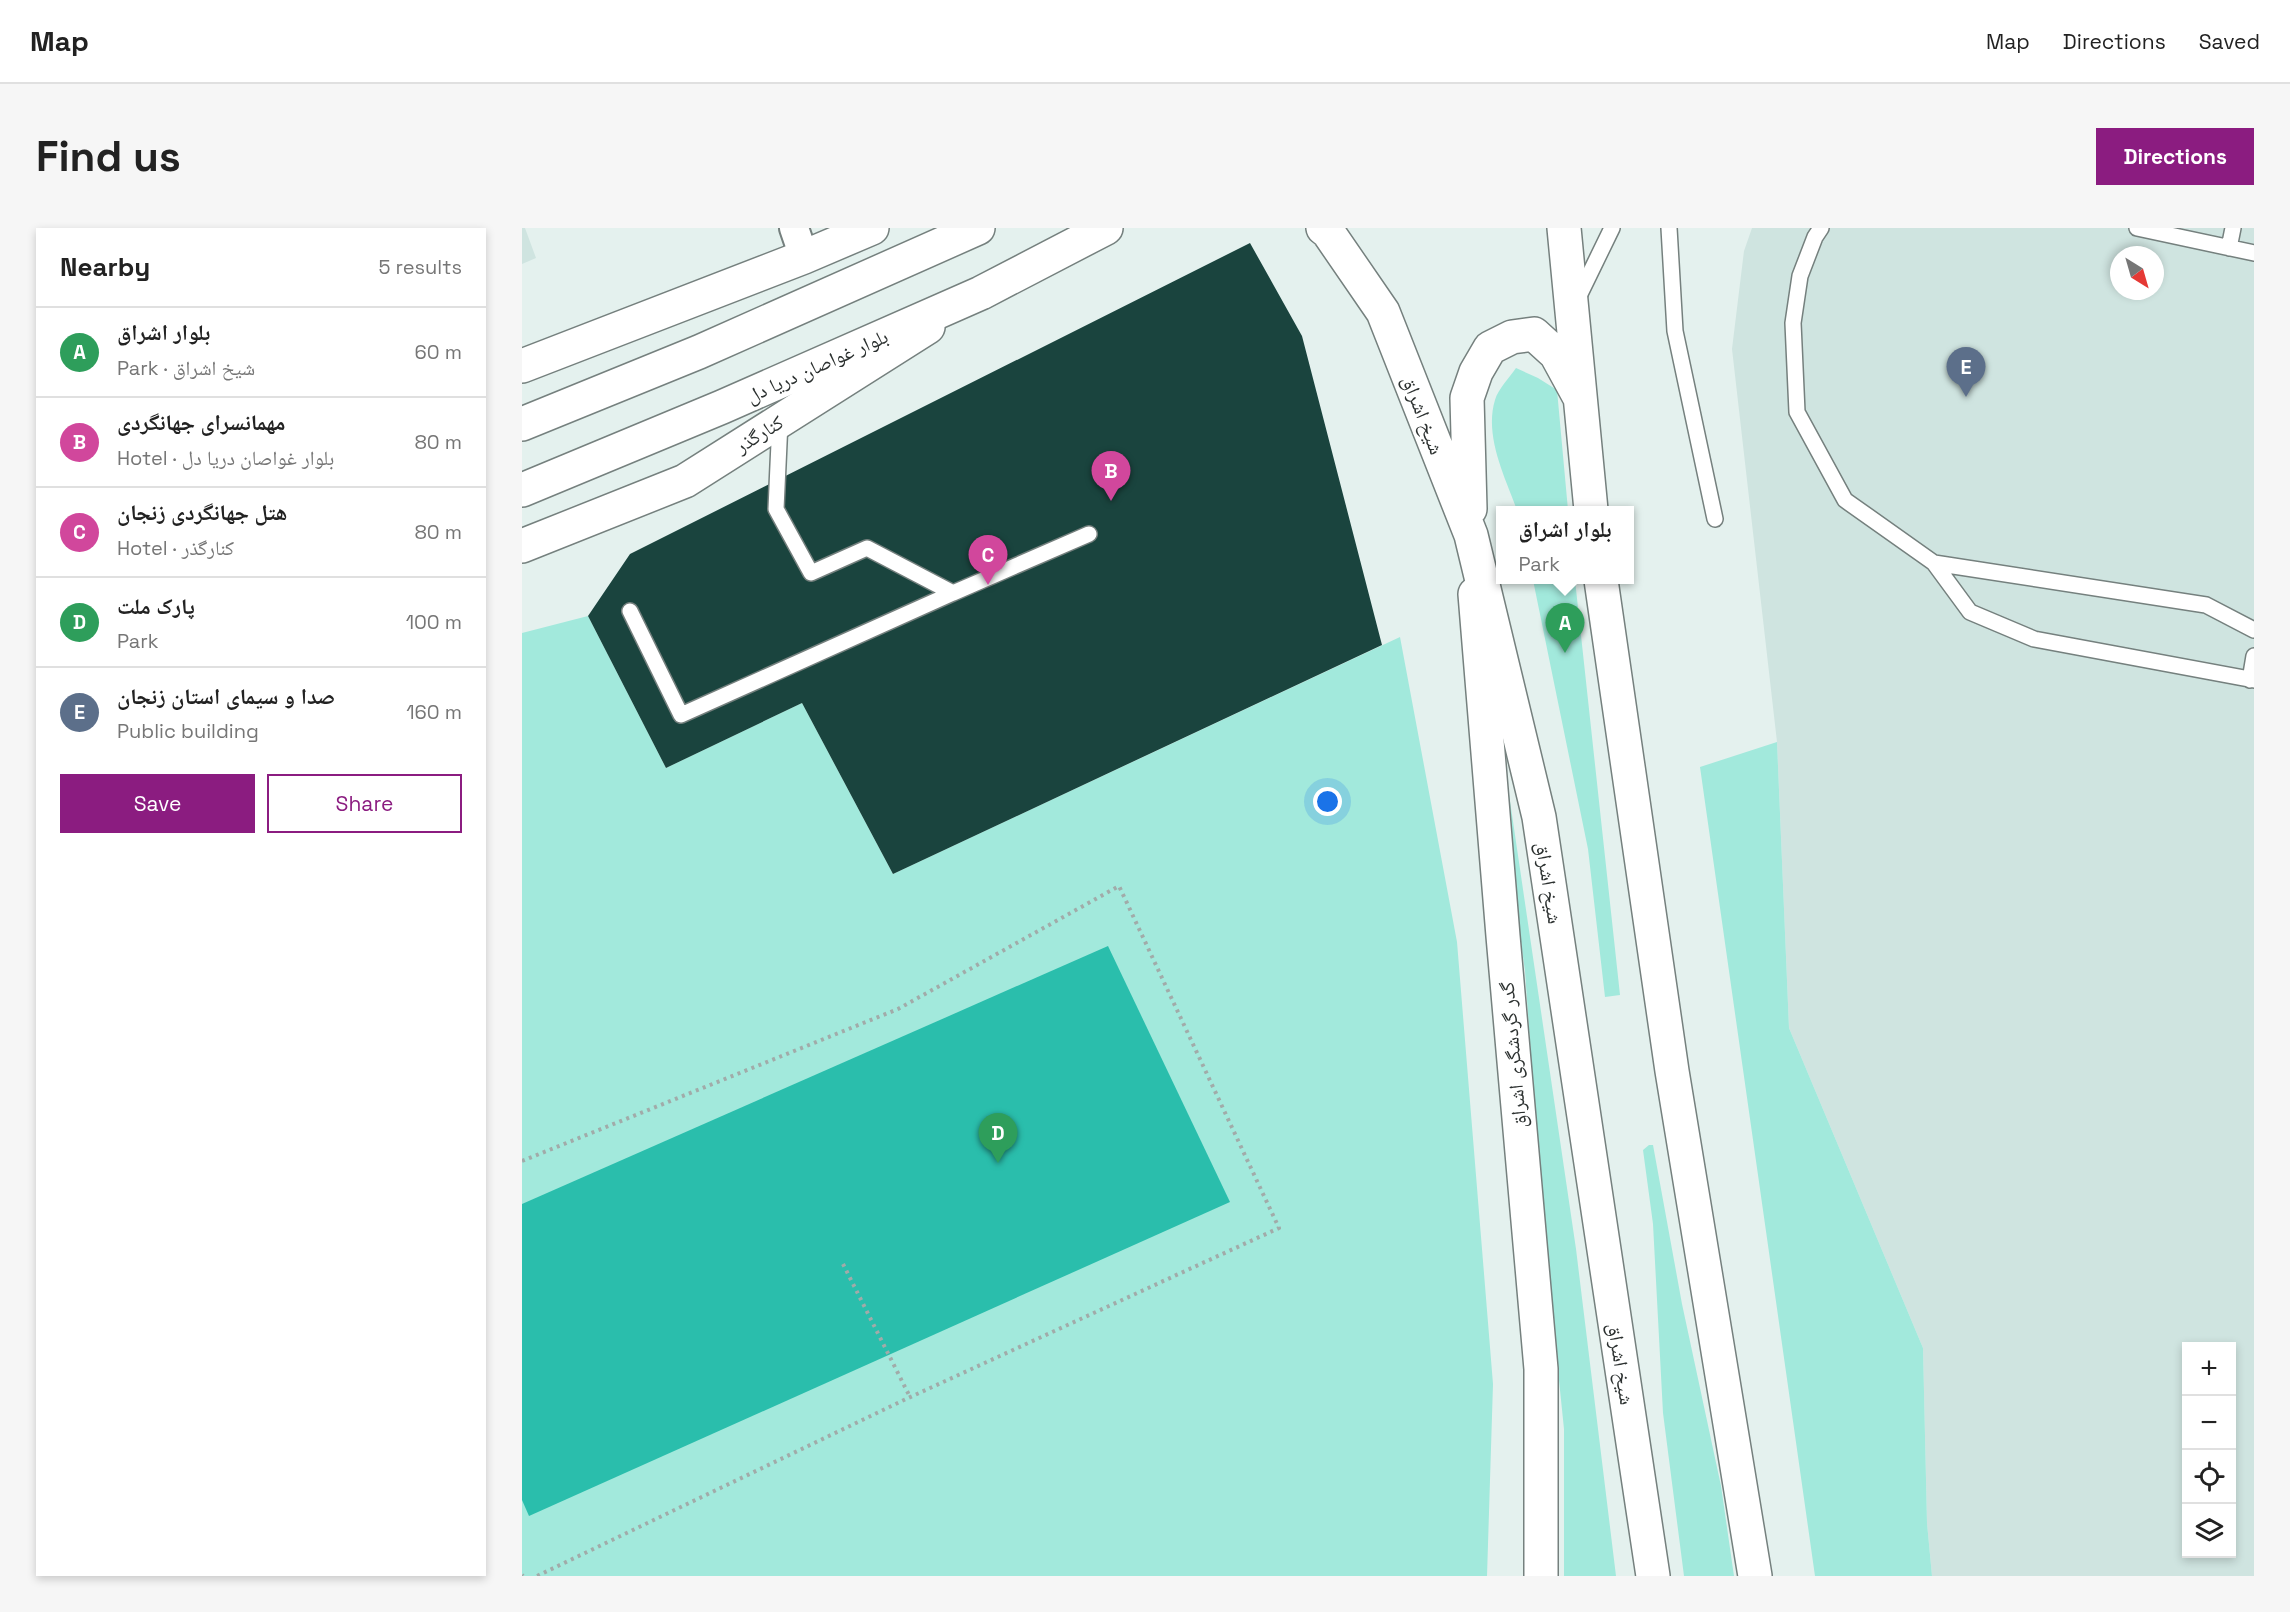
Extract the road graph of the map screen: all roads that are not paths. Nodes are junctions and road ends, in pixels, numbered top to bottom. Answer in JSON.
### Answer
{"nodes":[{"id":1,"x":872,"y":228,"type":"edge"},
{"id":2,"x":978,"y":228,"type":"edge"},
{"id":3,"x":1106,"y":228,"type":"edge"},
{"id":4,"x":1323,"y":228,"type":"edge"},
{"id":5,"x":1564,"y":228,"type":"edge"},
{"id":6,"x":1612,"y":228,"type":"edge"},
{"id":7,"x":1670,"y":228,"type":"edge"},
{"id":8,"x":1821,"y":228,"type":"edge"},
{"id":9,"x":2137,"y":228,"type":"edge"},
{"id":10,"x":2233,"y":228,"type":"edge"},
{"id":11,"x":799,"y":243,"type":"edge"},
{"id":12,"x":2229,"y":248,"type":"junction"},
{"id":13,"x":2254,"y":253,"type":"edge"},
{"id":14,"x":981,"y":293,"type":"junction"},
{"id":15,"x":1572,"y":311,"type":"junction"},
{"id":16,"x":522,"y":366,"type":"edge"},
{"id":17,"x":1580,"y":398,"type":"junction"},
{"id":18,"x":780,"y":421,"type":"junction"},
{"id":19,"x":522,"y":424,"type":"edge"},
{"id":20,"x":522,"y":490,"type":"edge"},
{"id":21,"x":1591,"y":506,"type":"edge"},
{"id":22,"x":1715,"y":519,"type":"dead end"},
{"id":23,"x":1089,"y":534,"type":"dead end"},
{"id":24,"x":1471,"y":535,"type":"junction"},
{"id":25,"x":522,"y":546,"type":"edge"},
{"id":26,"x":1934,"y":563,"type":"junction"},
{"id":27,"x":1602,"y":584,"type":"edge"},
{"id":28,"x":953,"y":593,"type":"junction"},
{"id":29,"x":630,"y":611,"type":"dead end"},
{"id":30,"x":2254,"y":630,"type":"edge"},
{"id":31,"x":2254,"y":656,"type":"edge"},
{"id":32,"x":2252,"y":680,"type":"edge"},
{"id":33,"x":1541,"y":1576,"type":"edge"},
{"id":34,"x":1653,"y":1576,"type":"edge"},
{"id":35,"x":1755,"y":1576,"type":"edge"}],
"edges":[{"from":1,"to":11,"type":"main road"},
{"from":2,"to":19,"type":"main road"},
{"from":3,"to":14,"type":"main road","name":"بلوار غواصان دریا دل"},
{"from":4,"to":24,"type":"main road","name":"شیخ اشراق"},
{"from":5,"to":15,"type":"main road"},
{"from":6,"to":15,"type":"lane"},
{"from":7,"to":22,"type":"lane"},
{"from":8,"to":26,"type":"lane"},
{"from":9,"to":12,"type":"lane"},
{"from":10,"to":12,"type":"lane"},
{"from":11,"to":16,"type":"main road"},
{"from":12,"to":13,"type":"lane"},
{"from":14,"to":18,"type":"main road","name":"کنارگذر"},
{"from":14,"to":20,"type":"main road","name":"بلوار غواصان دریا دل"},
{"from":15,"to":17,"type":"main road"},
{"from":17,"to":21,"type":"main road"},
{"from":17,"to":24,"type":"main road"},
{"from":18,"to":25,"type":"main road","name":"کنارگذر"},
{"from":18,"to":28,"type":"lane"},
{"from":23,"to":28,"type":"lane"},
{"from":24,"to":33,"type":"main road","name":"گدر گردشگری اشراق"},
{"from":24,"to":34,"type":"main road","name":"شیخ اشراق"},
{"from":26,"to":30,"type":"lane"},
{"from":26,"to":32,"type":"lane"},
{"from":27,"to":35,"type":"main road"},
{"from":28,"to":29,"type":"lane"},
{"from":31,"to":32,"type":"lane"}]}
